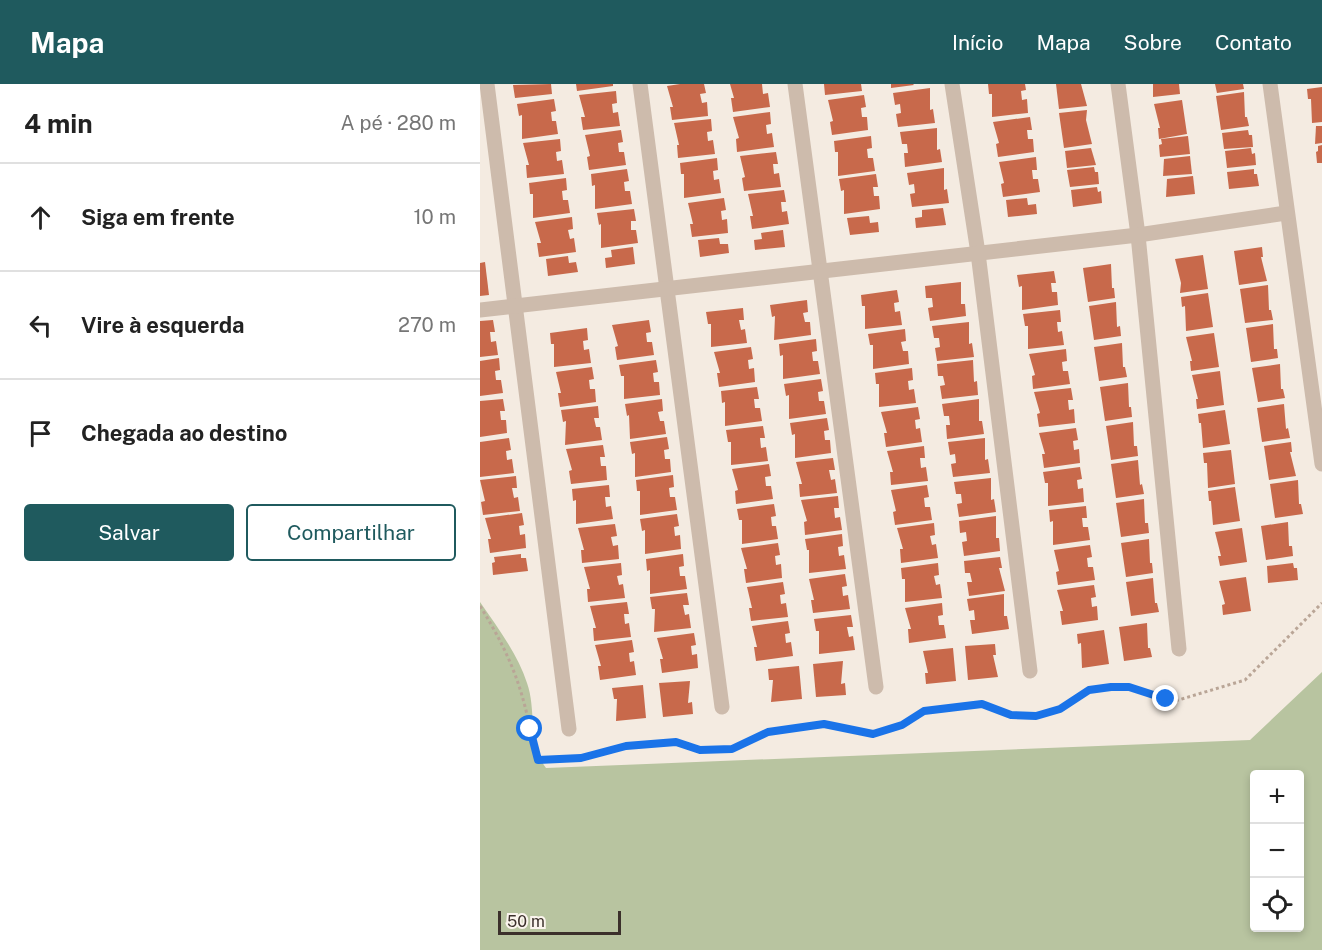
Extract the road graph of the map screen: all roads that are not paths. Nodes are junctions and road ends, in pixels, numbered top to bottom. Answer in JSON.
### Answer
{"nodes":[{"id":1,"x":487,"y":84,"type":"edge"},
{"id":2,"x":640,"y":84,"type":"edge"},
{"id":3,"x":795,"y":84,"type":"edge"},
{"id":4,"x":952,"y":84,"type":"edge"},
{"id":5,"x":1118,"y":84,"type":"edge"},
{"id":6,"x":1270,"y":84,"type":"edge"},
{"id":7,"x":1286,"y":213,"type":"junction"},
{"id":8,"x":1138,"y":235,"type":"junction"},
{"id":9,"x":978,"y":253,"type":"junction"},
{"id":10,"x":821,"y":271,"type":"junction"},
{"id":11,"x":666,"y":289,"type":"junction"},
{"id":12,"x":514,"y":306,"type":"junction"},
{"id":13,"x":480,"y":310,"type":"edge"},
{"id":14,"x":1322,"y":464,"type":"edge"},
{"id":15,"x":1179,"y":649,"type":"dead end"},
{"id":16,"x":1030,"y":671,"type":"dead end"},
{"id":17,"x":876,"y":687,"type":"dead end"},
{"id":18,"x":722,"y":707,"type":"dead end"},
{"id":19,"x":569,"y":729,"type":"dead end"}],
"edges":[{"from":1,"to":12,"type":"street"},
{"from":2,"to":11,"type":"street"},
{"from":3,"to":10,"type":"street"},
{"from":4,"to":9,"type":"street"},
{"from":5,"to":8,"type":"street"},
{"from":6,"to":7,"type":"street"},
{"from":7,"to":8,"type":"street"},
{"from":7,"to":14,"type":"street"},
{"from":8,"to":9,"type":"street"},
{"from":8,"to":15,"type":"street"},
{"from":9,"to":10,"type":"street"},
{"from":9,"to":16,"type":"street"},
{"from":10,"to":11,"type":"street"},
{"from":10,"to":17,"type":"street"},
{"from":11,"to":12,"type":"street"},
{"from":11,"to":18,"type":"street"},
{"from":12,"to":13,"type":"street"},
{"from":12,"to":19,"type":"street"}]}
